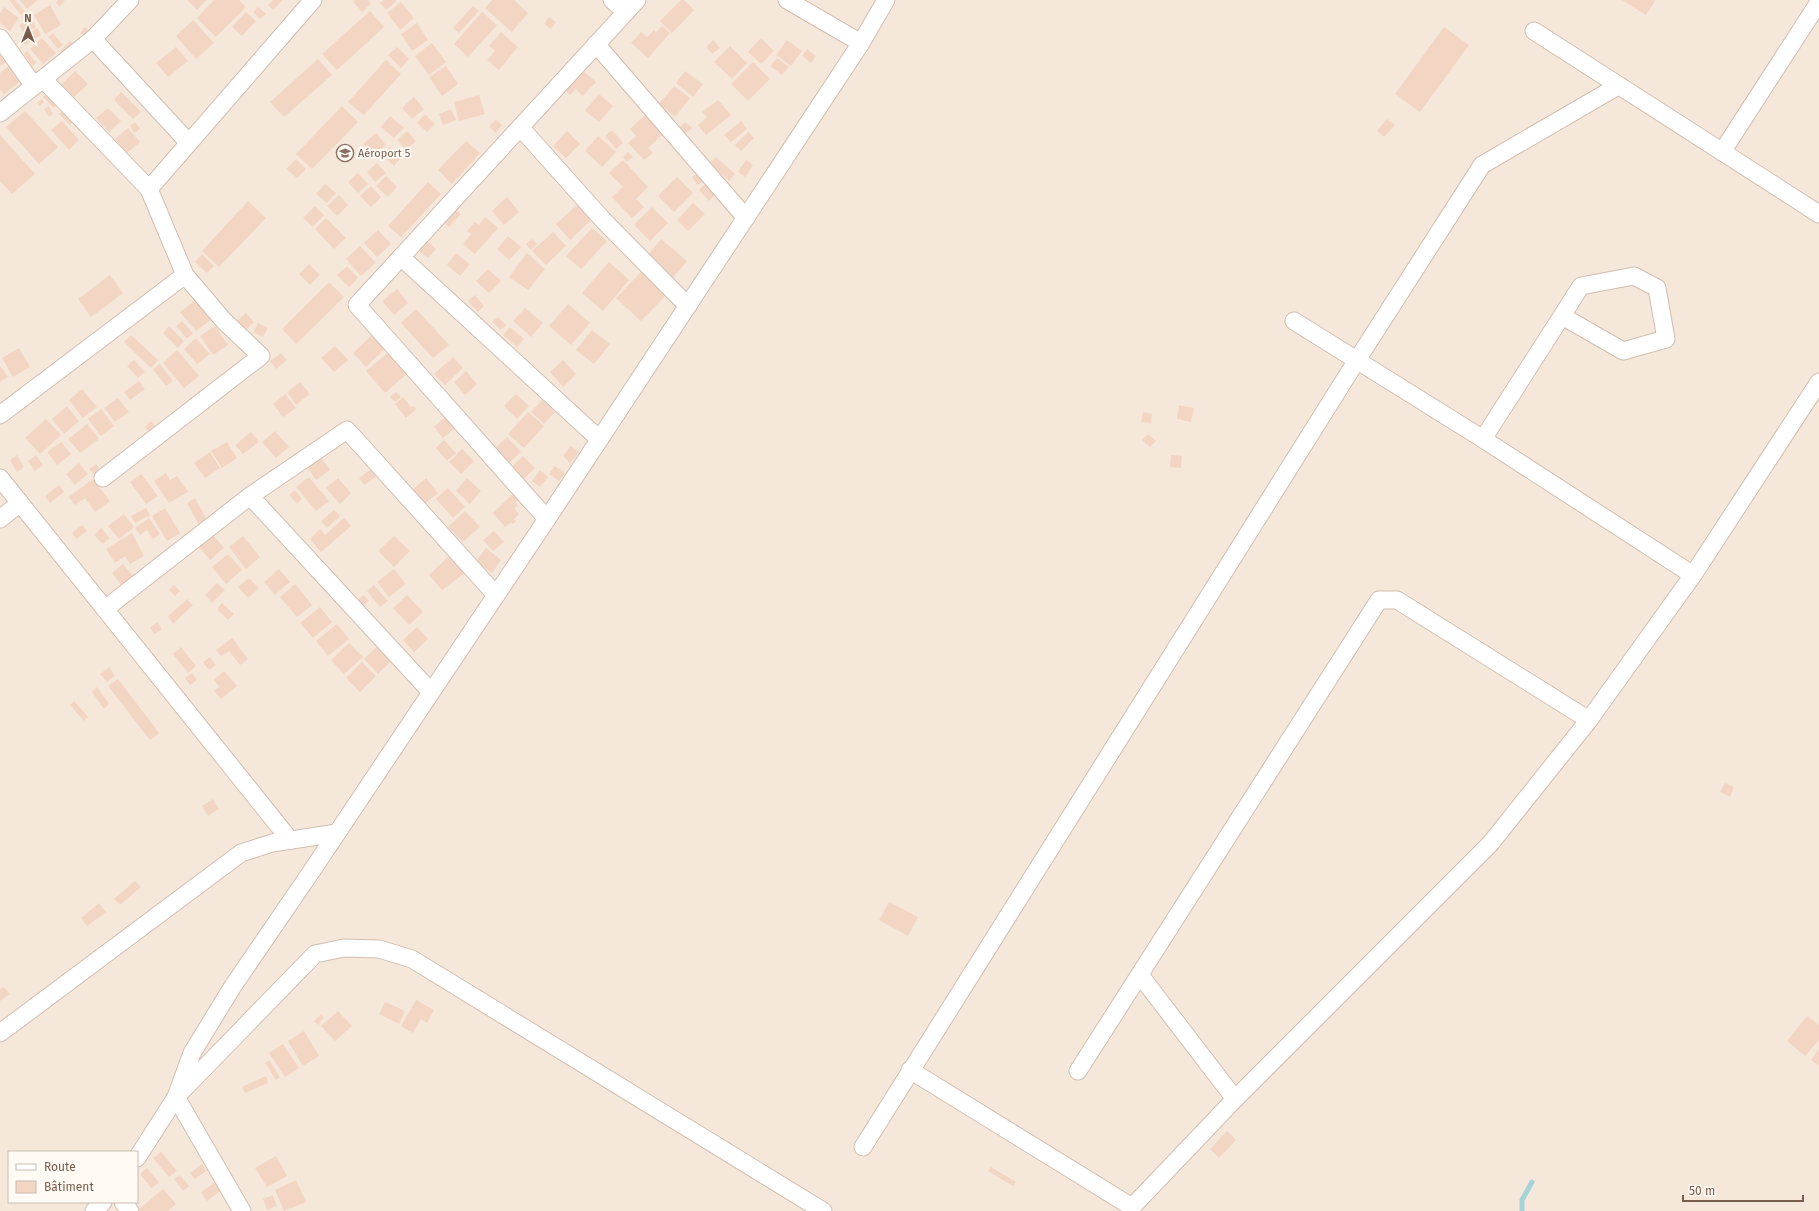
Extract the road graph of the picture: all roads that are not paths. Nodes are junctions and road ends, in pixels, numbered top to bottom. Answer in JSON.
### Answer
{"nodes":[{"id":1,"x":130,"y":0,"type":"edge"},
{"id":2,"x":313,"y":0,"type":"edge"},
{"id":3,"x":612,"y":0,"type":"edge"},
{"id":4,"x":787,"y":0,"type":"edge"},
{"id":5,"x":886,"y":0,"type":"edge"},
{"id":6,"x":1819,"y":2,"type":"edge"},
{"id":7,"x":631,"y":6,"type":"edge"},
{"id":8,"x":1534,"y":31,"type":"dead end"},
{"id":9,"x":0,"y":38,"type":"edge"},
{"id":10,"x":93,"y":39,"type":"junction"},
{"id":11,"x":861,"y":43,"type":"junction"},
{"id":12,"x":596,"y":44,"type":"junction"},
{"id":13,"x":38,"y":82,"type":"junction"},
{"id":14,"x":1618,"y":86,"type":"junction"},
{"id":15,"x":0,"y":113,"type":"edge"},
{"id":16,"x":520,"y":127,"type":"junction"},
{"id":17,"x":189,"y":143,"type":"junction"},
{"id":18,"x":1722,"y":152,"type":"junction"},
{"id":19,"x":149,"y":189,"type":"junction"},
{"id":20,"x":1819,"y":214,"type":"edge"},
{"id":21,"x":746,"y":218,"type":"junction"},
{"id":22,"x":401,"y":257,"type":"junction"},
{"id":23,"x":185,"y":276,"type":"junction"},
{"id":24,"x":688,"y":306,"type":"junction"},
{"id":25,"x":1562,"y":316,"type":"junction"},
{"id":26,"x":1294,"y":321,"type":"dead end"},
{"id":27,"x":1357,"y":360,"type":"junction"},
{"id":28,"x":1819,"y":382,"type":"edge"},
{"id":29,"x":0,"y":415,"type":"edge"},
{"id":30,"x":599,"y":439,"type":"junction"},
{"id":31,"x":1483,"y":439,"type":"junction"},
{"id":32,"x":0,"y":478,"type":"edge"},
{"id":33,"x":103,"y":478,"type":"dead end"},
{"id":34,"x":250,"y":496,"type":"junction"},
{"id":35,"x":20,"y":503,"type":"junction"},
{"id":36,"x":0,"y":519,"type":"edge"},
{"id":37,"x":547,"y":519,"type":"junction"},
{"id":38,"x":1693,"y":575,"type":"junction"},
{"id":39,"x":496,"y":595,"type":"junction"},
{"id":40,"x":105,"y":609,"type":"junction"},
{"id":41,"x":431,"y":692,"type":"junction"},
{"id":42,"x":1589,"y":720,"type":"junction"},
{"id":43,"x":337,"y":833,"type":"junction"},
{"id":44,"x":290,"y":840,"type":"junction"},
{"id":45,"x":1140,"y":975,"type":"junction"},
{"id":46,"x":0,"y":1033,"type":"edge"},
{"id":47,"x":910,"y":1070,"type":"junction"},
{"id":48,"x":1078,"y":1070,"type":"dead end"},
{"id":49,"x":176,"y":1097,"type":"junction"},
{"id":50,"x":1235,"y":1100,"type":"junction"},
{"id":51,"x":863,"y":1146,"type":"dead end"},
{"id":52,"x":138,"y":1156,"type":"edge"},
{"id":53,"x":102,"y":1203,"type":"edge"},
{"id":54,"x":124,"y":1203,"type":"edge"},
{"id":55,"x":94,"y":1211,"type":"edge"},
{"id":56,"x":130,"y":1211,"type":"edge"},
{"id":57,"x":242,"y":1211,"type":"edge"},
{"id":58,"x":824,"y":1211,"type":"edge"}],
"edges":[{"from":1,"to":10,"type":"street"},
{"from":2,"to":17,"type":"street"},
{"from":3,"to":7,"type":"street"},
{"from":4,"to":11,"type":"street"},
{"from":5,"to":11,"type":"street"},
{"from":6,"to":18,"type":"street"},
{"from":7,"to":12,"type":"street"},
{"from":8,"to":14,"type":"street"},
{"from":9,"to":13,"type":"street"},
{"from":10,"to":13,"type":"street"},
{"from":10,"to":17,"type":"street"},
{"from":11,"to":21,"type":"street"},
{"from":12,"to":16,"type":"street"},
{"from":12,"to":21,"type":"street"},
{"from":13,"to":15,"type":"street"},
{"from":13,"to":19,"type":"street"},
{"from":14,"to":18,"type":"street"},
{"from":14,"to":27,"type":"street"},
{"from":16,"to":22,"type":"street"},
{"from":16,"to":24,"type":"street"},
{"from":17,"to":19,"type":"street"},
{"from":18,"to":20,"type":"street"},
{"from":19,"to":23,"type":"street"},
{"from":21,"to":24,"type":"street"},
{"from":22,"to":30,"type":"street"},
{"from":22,"to":37,"type":"street"},
{"from":23,"to":29,"type":"street"},
{"from":23,"to":33,"type":"street"},
{"from":24,"to":30,"type":"street"},
{"from":25,"to":25,"type":"street"},
{"from":25,"to":31,"type":"street"},
{"from":26,"to":27,"type":"street"},
{"from":27,"to":31,"type":"street"},
{"from":27,"to":47,"type":"street"},
{"from":28,"to":38,"type":"street"},
{"from":30,"to":37,"type":"street"},
{"from":31,"to":38,"type":"street"},
{"from":32,"to":35,"type":"street"},
{"from":34,"to":39,"type":"street"},
{"from":34,"to":40,"type":"street"},
{"from":34,"to":41,"type":"street"},
{"from":35,"to":36,"type":"street"},
{"from":35,"to":40,"type":"street"},
{"from":37,"to":39,"type":"street"},
{"from":38,"to":42,"type":"street"},
{"from":39,"to":41,"type":"street"},
{"from":40,"to":44,"type":"street"},
{"from":41,"to":43,"type":"street"},
{"from":42,"to":45,"type":"street"},
{"from":42,"to":50,"type":"street"},
{"from":43,"to":44,"type":"street"},
{"from":43,"to":49,"type":"street"},
{"from":44,"to":46,"type":"street"},
{"from":45,"to":48,"type":"street"},
{"from":45,"to":50,"type":"street"},
{"from":47,"to":50,"type":"street"},
{"from":47,"to":51,"type":"street"},
{"from":49,"to":52,"type":"street"},
{"from":49,"to":57,"type":"street"},
{"from":49,"to":58,"type":"street"},
{"from":53,"to":55,"type":"street"},
{"from":54,"to":56,"type":"street"}]}
